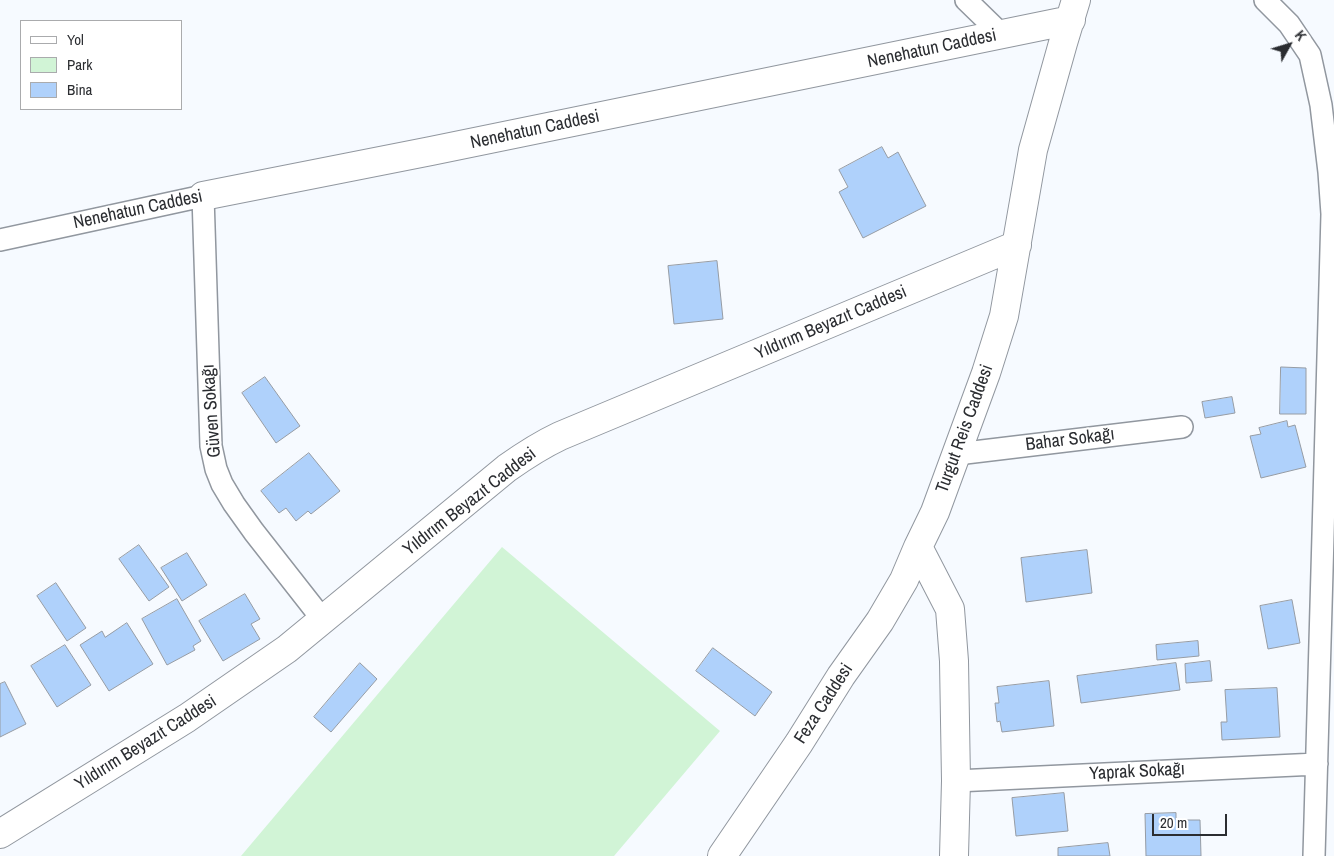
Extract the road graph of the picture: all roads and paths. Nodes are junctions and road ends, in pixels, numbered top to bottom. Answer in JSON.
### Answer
{"nodes":[{"id":1,"x":966,"y":0,"type":"edge"},
{"id":2,"x":1265,"y":0,"type":"edge"},
{"id":3,"x":1073,"y":10,"type":"edge"},
{"id":4,"x":1001,"y":34,"type":"junction"},
{"id":5,"x":204,"y":196,"type":"junction"},
{"id":6,"x":0,"y":240,"type":"edge"},
{"id":7,"x":1017,"y":245,"type":"junction"},
{"id":8,"x":1182,"y":427,"type":"dead end"},
{"id":9,"x":957,"y":454,"type":"junction"},
{"id":10,"x":918,"y":547,"type":"junction"},
{"id":11,"x":323,"y":620,"type":"junction"},
{"id":12,"x":1317,"y":764,"type":"junction"},
{"id":13,"x":956,"y":781,"type":"junction"},
{"id":14,"x":0,"y":834,"type":"edge"},
{"id":15,"x":722,"y":856,"type":"edge"},
{"id":16,"x":954,"y":856,"type":"edge"},
{"id":17,"x":1314,"y":856,"type":"edge"}],
"edges":[{"from":1,"to":4,"type":"street"},
{"from":2,"to":12,"type":"street"},
{"from":3,"to":4,"type":"street","name":"Nenehatun Caddesi"},
{"from":3,"to":7,"type":"street","name":"Turgut Reis Caddesi"},
{"from":4,"to":5,"type":"street","name":"Nenehatun Caddesi"},
{"from":5,"to":6,"type":"street","name":"Nenehatun Caddesi"},
{"from":5,"to":11,"type":"street","name":"Güven Sokağı"},
{"from":7,"to":9,"type":"street","name":"Turgut Reis Caddesi"},
{"from":7,"to":11,"type":"street","name":"Yıldırım Beyazıt Caddesi"},
{"from":8,"to":9,"type":"street","name":"Bahar Sokağı"},
{"from":9,"to":10,"type":"street","name":"Turgut Reis Caddesi"},
{"from":10,"to":13,"type":"street"},
{"from":10,"to":15,"type":"street","name":"Feza Caddesi"},
{"from":11,"to":14,"type":"street","name":"Yıldırım Beyazıt Caddesi"},
{"from":12,"to":13,"type":"street","name":"Yaprak Sokağı"},
{"from":12,"to":17,"type":"street"},
{"from":13,"to":16,"type":"street"}]}
